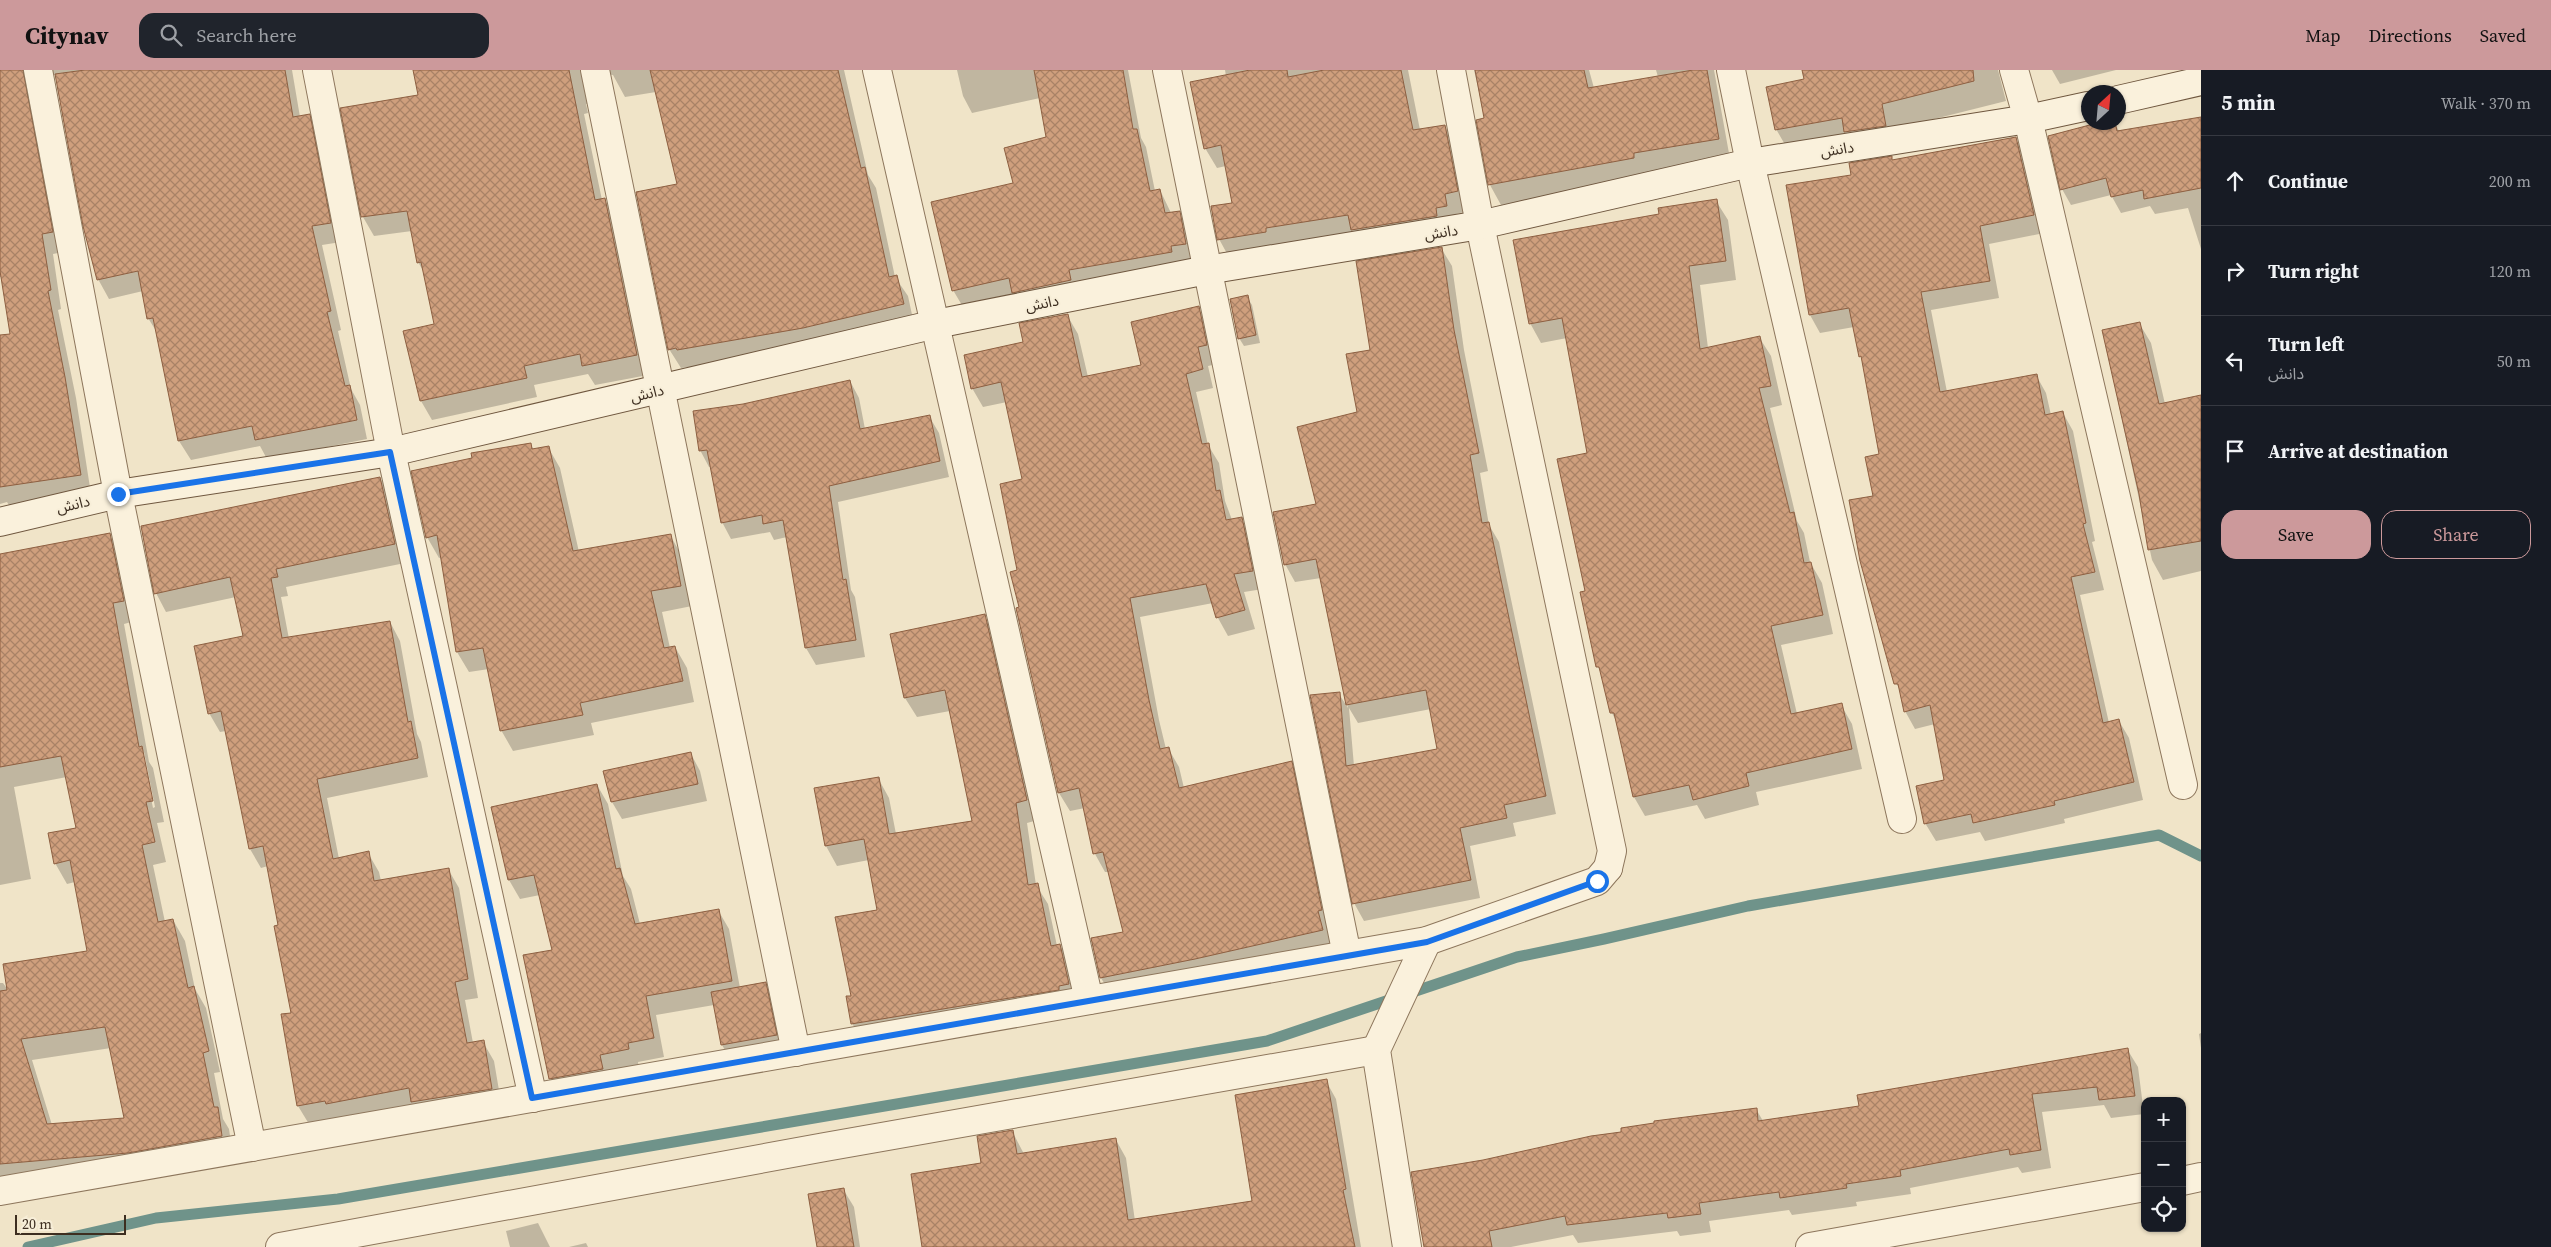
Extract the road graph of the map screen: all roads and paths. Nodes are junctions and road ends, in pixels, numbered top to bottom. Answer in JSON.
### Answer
{"nodes":[{"id":1,"x":38,"y":70,"type":"edge"},
{"id":2,"x":317,"y":70,"type":"edge"},
{"id":3,"x":595,"y":70,"type":"edge"},
{"id":4,"x":877,"y":70,"type":"edge"},
{"id":5,"x":1167,"y":70,"type":"edge"},
{"id":6,"x":1452,"y":70,"type":"edge"},
{"id":7,"x":1731,"y":70,"type":"edge"},
{"id":8,"x":2014,"y":70,"type":"edge"},
{"id":9,"x":2201,"y":81,"type":"edge"},
{"id":10,"x":2126,"y":98,"type":"edge"},
{"id":11,"x":2081,"y":108,"type":"edge"},
{"id":12,"x":2028,"y":120,"type":"junction"},
{"id":13,"x":1750,"y":163,"type":"junction"},
{"id":14,"x":1480,"y":225,"type":"junction"},
{"id":15,"x":1207,"y":270,"type":"junction"},
{"id":16,"x":936,"y":324,"type":"junction"},
{"id":17,"x":660,"y":390,"type":"junction"},
{"id":18,"x":390,"y":452,"type":"junction"},
{"id":19,"x":118,"y":494,"type":"junction"},
{"id":20,"x":0,"y":522,"type":"edge"},
{"id":21,"x":2183,"y":785,"type":"dead end"},
{"id":22,"x":1902,"y":819,"type":"dead end"},
{"id":23,"x":1427,"y":942,"type":"junction"},
{"id":24,"x":1347,"y":955,"type":"junction"},
{"id":25,"x":1089,"y":1000,"type":"junction"},
{"id":26,"x":1376,"y":1050,"type":"junction"},
{"id":27,"x":796,"y":1052,"type":"junction"},
{"id":28,"x":532,"y":1098,"type":"junction"},
{"id":29,"x":252,"y":1147,"type":"junction"},
{"id":30,"x":2201,"y":1177,"type":"edge"},
{"id":31,"x":2186,"y":1180,"type":"edge"},
{"id":32,"x":2141,"y":1188,"type":"edge"},
{"id":33,"x":0,"y":1191,"type":"edge"},
{"id":34,"x":280,"y":1247,"type":"edge"},
{"id":35,"x":1407,"y":1247,"type":"edge"},
{"id":36,"x":1810,"y":1247,"type":"edge"}],
"edges":[{"from":1,"to":19,"type":"street"},
{"from":2,"to":18,"type":"street"},
{"from":3,"to":17,"type":"street"},
{"from":4,"to":16,"type":"street"},
{"from":5,"to":15,"type":"street"},
{"from":6,"to":14,"type":"street"},
{"from":7,"to":13,"type":"street"},
{"from":8,"to":12,"type":"street"},
{"from":9,"to":10,"type":"street"},
{"from":11,"to":12,"type":"street","name":"دانش"},
{"from":12,"to":13,"type":"street","name":"دانش"},
{"from":12,"to":21,"type":"street"},
{"from":13,"to":14,"type":"street","name":"دانش"},
{"from":13,"to":22,"type":"street"},
{"from":14,"to":15,"type":"street","name":"دانش"},
{"from":14,"to":23,"type":"street"},
{"from":15,"to":16,"type":"street","name":"دانش"},
{"from":15,"to":24,"type":"street"},
{"from":16,"to":17,"type":"street","name":"دانش"},
{"from":16,"to":25,"type":"street"},
{"from":17,"to":18,"type":"street","name":"دانش"},
{"from":17,"to":27,"type":"street"},
{"from":18,"to":19,"type":"street","name":"دانش"},
{"from":18,"to":28,"type":"street"},
{"from":19,"to":20,"type":"street","name":"دانش"},
{"from":19,"to":29,"type":"street"},
{"from":23,"to":24,"type":"street"},
{"from":23,"to":26,"type":"street"},
{"from":24,"to":25,"type":"street"},
{"from":25,"to":27,"type":"street"},
{"from":26,"to":34,"type":"street"},
{"from":26,"to":35,"type":"street"},
{"from":27,"to":28,"type":"street"},
{"from":28,"to":29,"type":"street"},
{"from":29,"to":33,"type":"street"},
{"from":30,"to":31,"type":"street"},
{"from":32,"to":36,"type":"street"}]}
